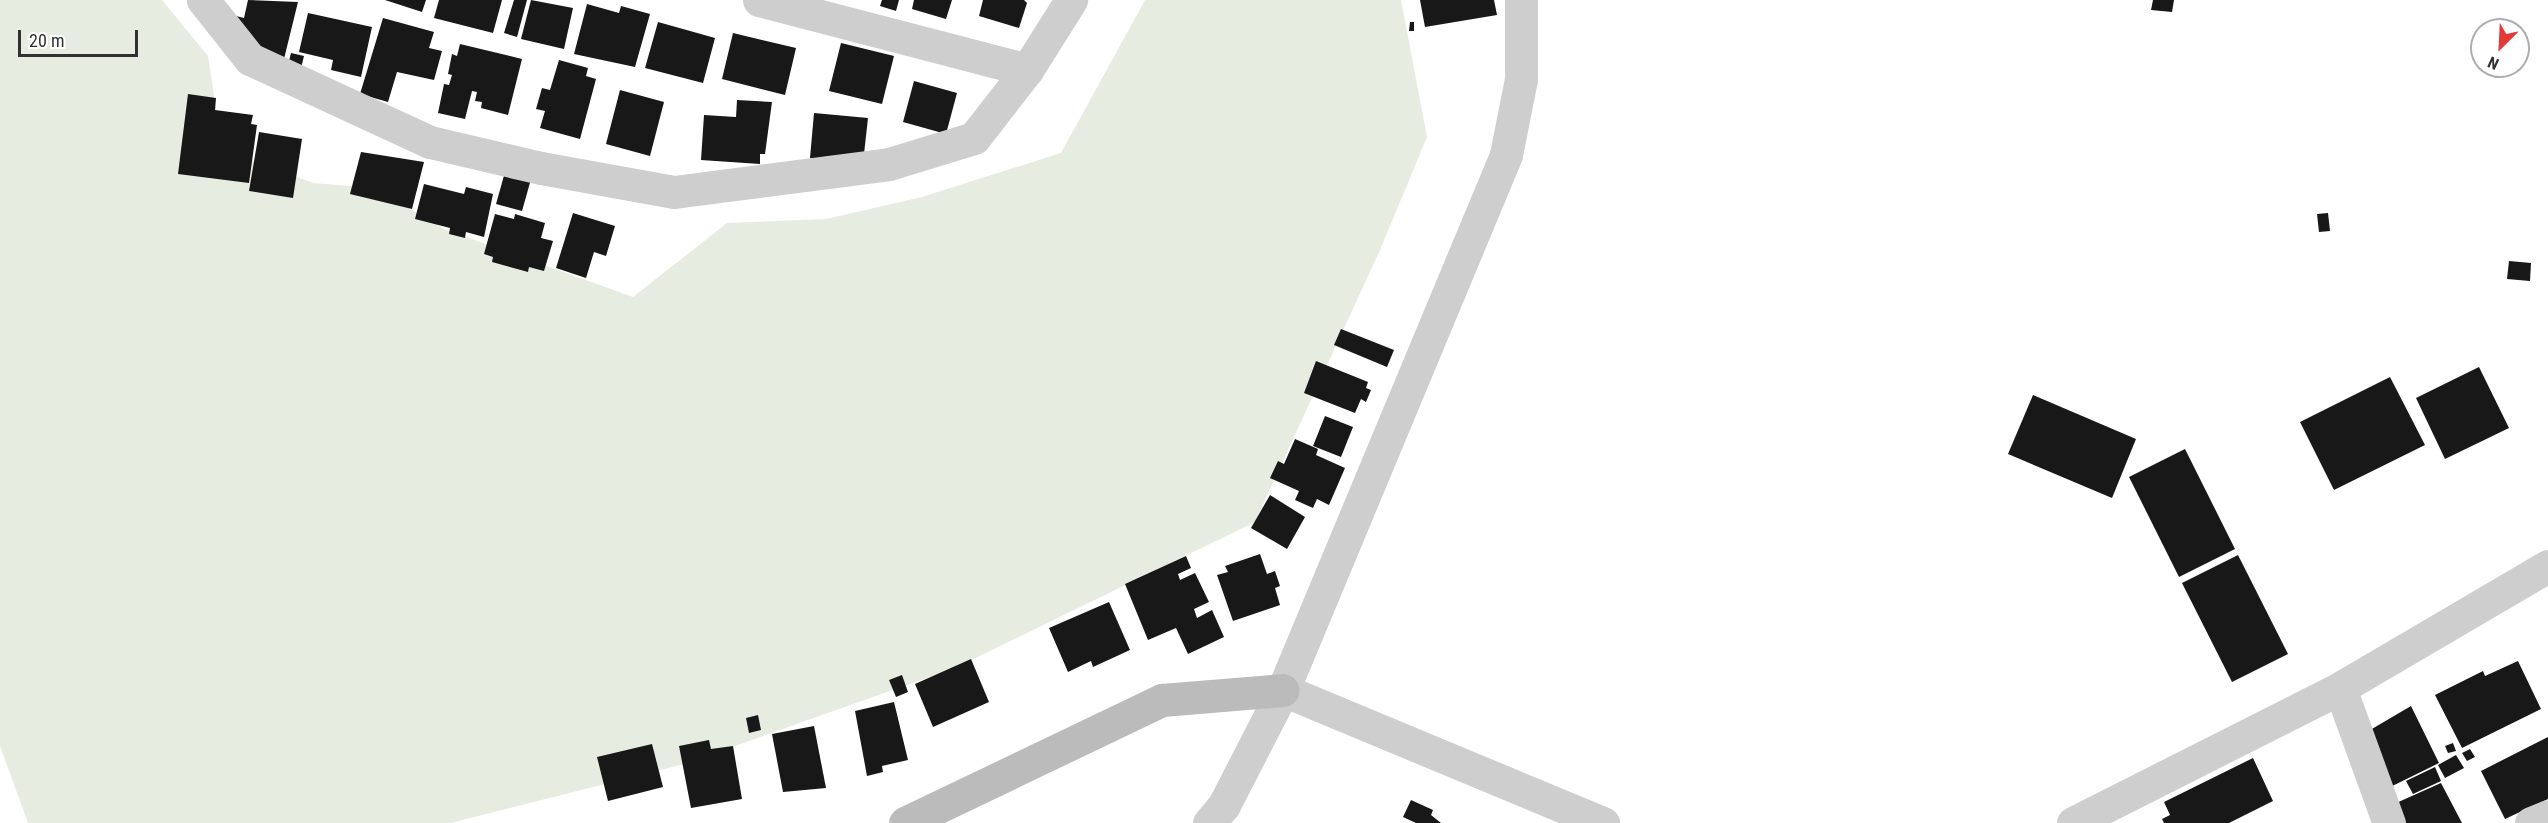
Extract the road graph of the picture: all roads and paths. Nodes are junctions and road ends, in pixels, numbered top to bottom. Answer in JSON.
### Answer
{"nodes":[{"id":1,"x":203,"y":0,"type":"edge"},
{"id":2,"x":759,"y":0,"type":"edge"},
{"id":3,"x":1071,"y":0,"type":"edge"},
{"id":4,"x":1521,"y":0,"type":"edge"},
{"id":5,"x":1027,"y":70,"type":"junction"},
{"id":6,"x":2548,"y":566,"type":"edge"},
{"id":7,"x":2340,"y":688,"type":"junction"},
{"id":8,"x":1283,"y":690,"type":"junction"},
{"id":9,"x":2548,"y":816,"type":"edge"},
{"id":10,"x":905,"y":823,"type":"edge"},
{"id":11,"x":1209,"y":823,"type":"edge"},
{"id":12,"x":1603,"y":823,"type":"edge"},
{"id":13,"x":2073,"y":823,"type":"edge"},
{"id":14,"x":2389,"y":823,"type":"edge"},
{"id":15,"x":2531,"y":823,"type":"edge"}],
"edges":[{"from":1,"to":5,"type":"street"},
{"from":2,"to":5,"type":"street"},
{"from":3,"to":5,"type":"street"},
{"from":4,"to":8,"type":"street"},
{"from":6,"to":7,"type":"street"},
{"from":7,"to":13,"type":"street"},
{"from":7,"to":14,"type":"street"},
{"from":8,"to":10,"type":"street"},
{"from":8,"to":11,"type":"street"},
{"from":8,"to":12,"type":"street"},
{"from":9,"to":15,"type":"street"}]}
